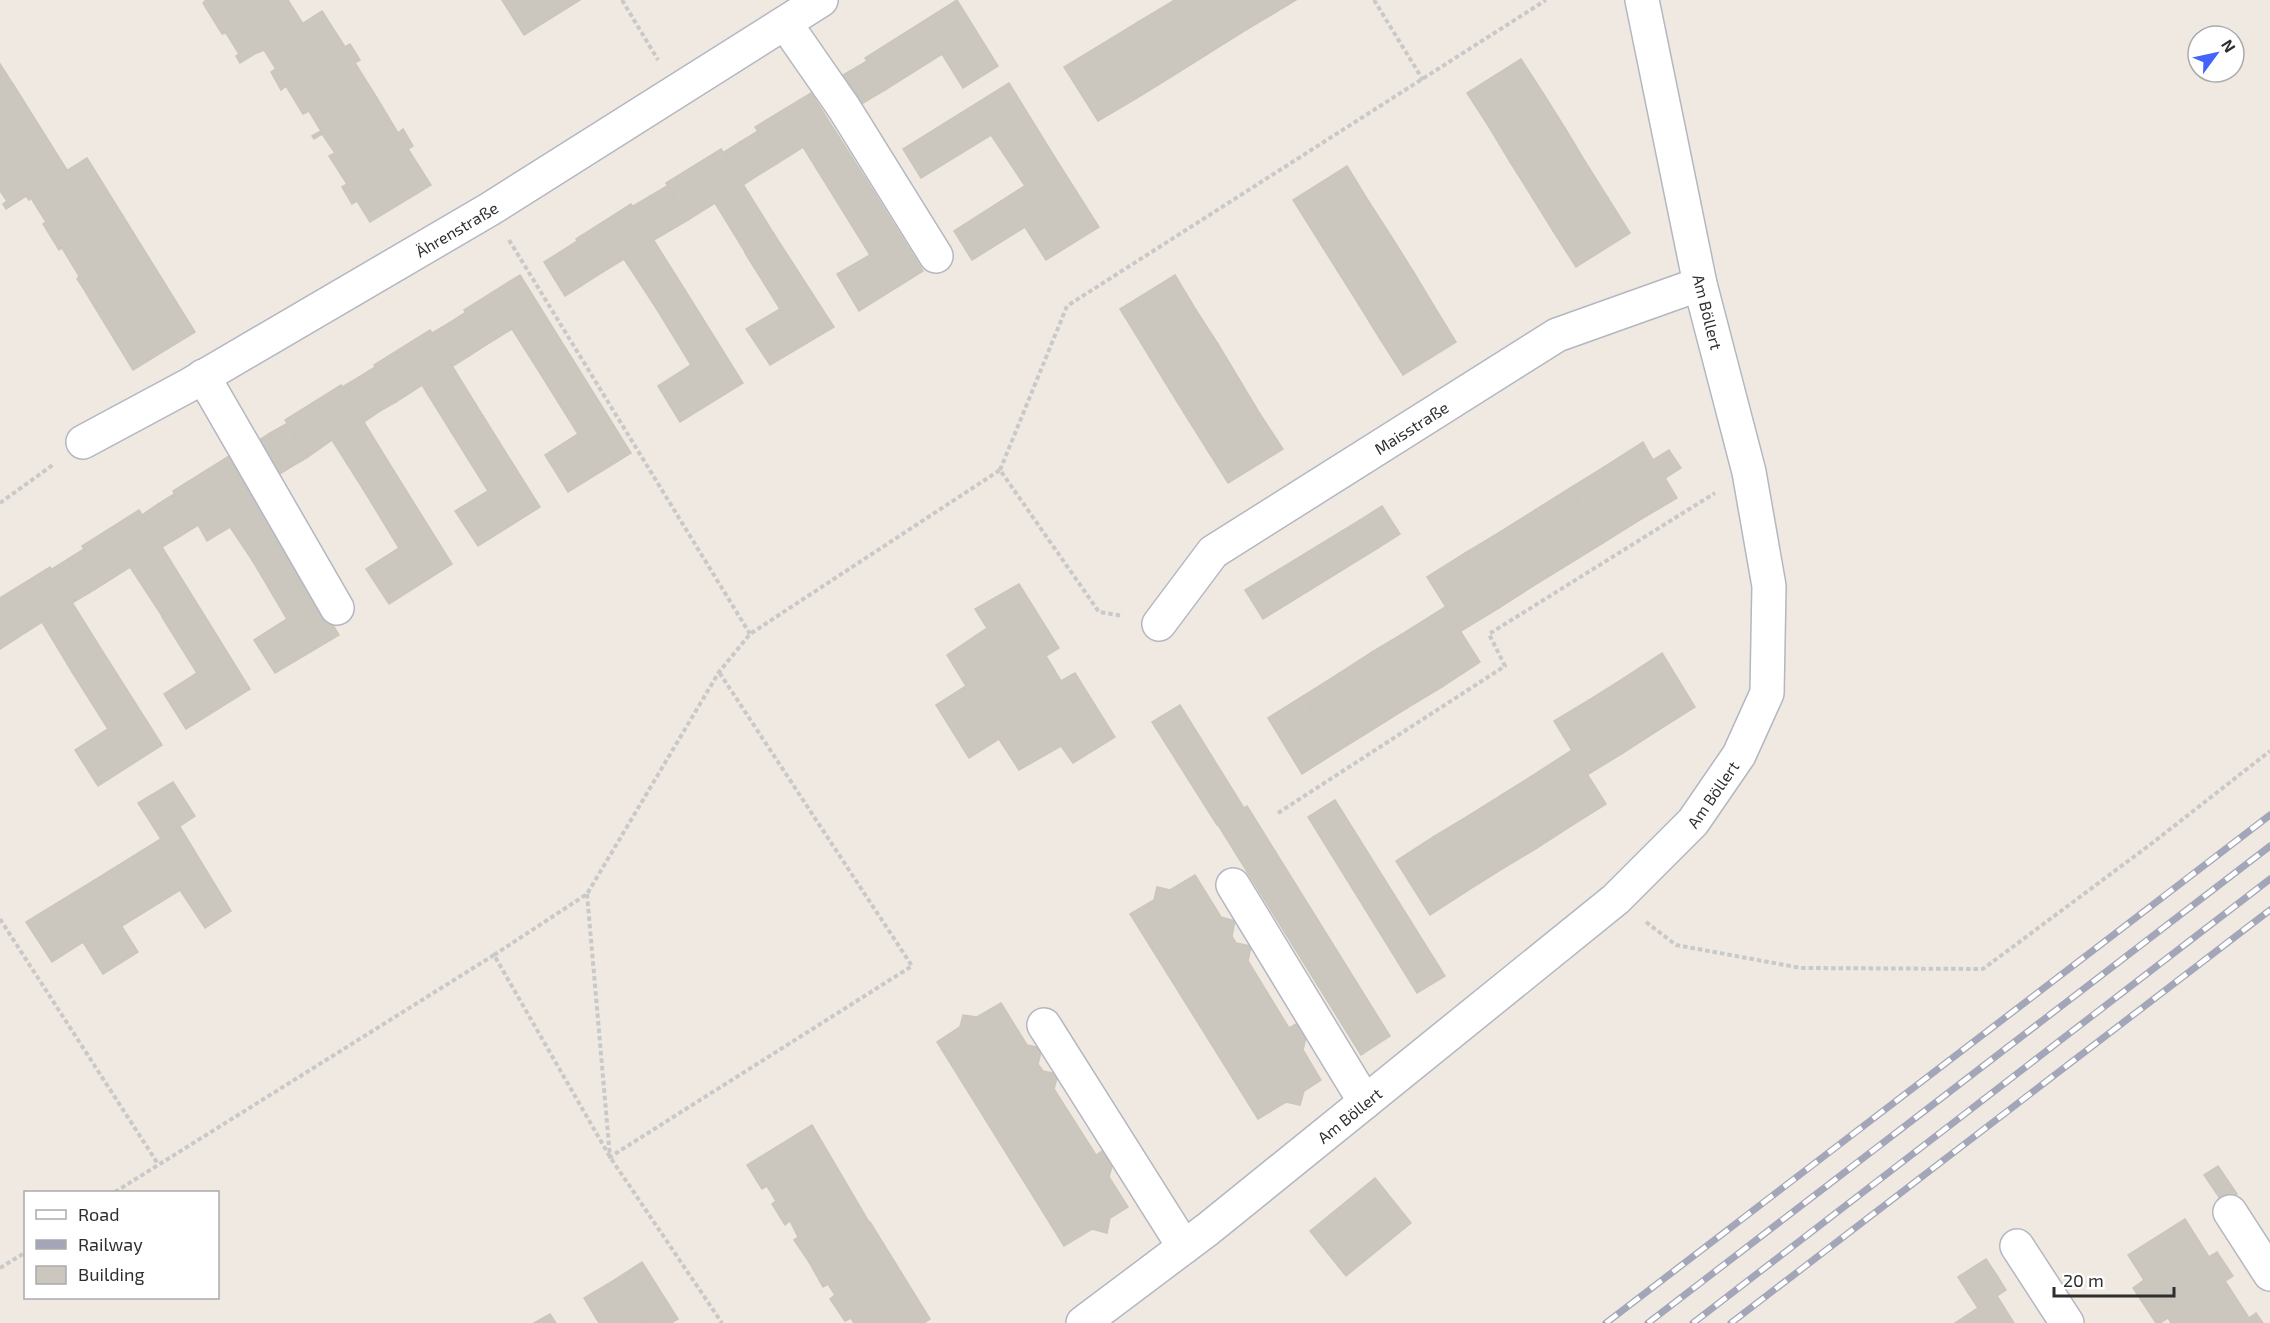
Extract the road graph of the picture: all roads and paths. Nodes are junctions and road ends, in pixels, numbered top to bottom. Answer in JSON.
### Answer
{"nodes":[{"id":1,"x":622,"y":0,"type":"edge"},
{"id":2,"x":821,"y":0,"type":"edge"},
{"id":3,"x":1374,"y":0,"type":"edge"},
{"id":4,"x":1546,"y":0,"type":"edge"},
{"id":5,"x":1642,"y":0,"type":"edge"},
{"id":6,"x":785,"y":23,"type":"junction"},
{"id":7,"x":1423,"y":80,"type":"junction"},
{"id":8,"x":678,"y":91,"type":"junction"},
{"id":9,"x":490,"y":209,"type":"junction"},
{"id":10,"x":936,"y":256,"type":"dead end"},
{"id":11,"x":1700,"y":285,"type":"junction"},
{"id":12,"x":203,"y":376,"type":"junction"},
{"id":13,"x":83,"y":442,"type":"joint"},
{"id":14,"x":1000,"y":470,"type":"junction"},
{"id":15,"x":1749,"y":472,"type":"junction"},
{"id":16,"x":0,"y":503,"type":"edge"},
{"id":17,"x":337,"y":608,"type":"dead end"},
{"id":18,"x":1159,"y":624,"type":"joint"},
{"id":19,"x":750,"y":634,"type":"junction"},
{"id":20,"x":719,"y":672,"type":"junction"},
{"id":21,"x":2270,"y":751,"type":"edge"},
{"id":22,"x":1278,"y":813,"type":"dead end"},
{"id":23,"x":1233,"y":885,"type":"dead end"},
{"id":24,"x":586,"y":894,"type":"junction"},
{"id":25,"x":1616,"y":899,"type":"junction"},
{"id":26,"x":0,"y":919,"type":"edge"},
{"id":27,"x":494,"y":955,"type":"junction"},
{"id":28,"x":1044,"y":1025,"type":"dead end"},
{"id":29,"x":1365,"y":1102,"type":"junction"},
{"id":30,"x":610,"y":1157,"type":"junction"},
{"id":31,"x":158,"y":1164,"type":"junction"},
{"id":32,"x":117,"y":1191,"type":"edge"},
{"id":33,"x":2230,"y":1212,"type":"dead end"},
{"id":34,"x":2017,"y":1246,"type":"dead end"},
{"id":35,"x":1184,"y":1247,"type":"junction"},
{"id":36,"x":24,"y":1253,"type":"edge"},
{"id":37,"x":0,"y":1268,"type":"edge"},
{"id":38,"x":2270,"y":1274,"type":"edge"},
{"id":39,"x":722,"y":1323,"type":"edge"},
{"id":40,"x":1083,"y":1323,"type":"edge"},
{"id":41,"x":2067,"y":1323,"type":"edge"}],
"edges":[{"from":1,"to":8,"type":"path"},
{"from":2,"to":6,"type":"street","name":"Ährenstraße"},
{"from":3,"to":7,"type":"path"},
{"from":4,"to":7,"type":"path"},
{"from":5,"to":11,"type":"street","name":"Am Böllert"},
{"from":6,"to":8,"type":"street","name":"Ährenstraße"},
{"from":6,"to":10,"type":"street"},
{"from":7,"to":14,"type":"path"},
{"from":8,"to":9,"type":"street","name":"Ährenstraße"},
{"from":9,"to":12,"type":"street","name":"Ährenstraße"},
{"from":9,"to":19,"type":"path"},
{"from":11,"to":15,"type":"street","name":"Am Böllert"},
{"from":11,"to":18,"type":"street","name":"Maisstraße"},
{"from":12,"to":13,"type":"street","name":"Ährenstraße"},
{"from":12,"to":17,"type":"street"},
{"from":13,"to":16,"type":"path"},
{"from":14,"to":18,"type":"path"},
{"from":14,"to":19,"type":"path"},
{"from":15,"to":22,"type":"path"},
{"from":15,"to":25,"type":"street","name":"Am Böllert"},
{"from":19,"to":20,"type":"path"},
{"from":20,"to":24,"type":"path"},
{"from":20,"to":30,"type":"path"},
{"from":21,"to":25,"type":"path"},
{"from":23,"to":29,"type":"street"},
{"from":24,"to":27,"type":"path"},
{"from":24,"to":30,"type":"path"},
{"from":25,"to":29,"type":"street","name":"Am Böllert"},
{"from":26,"to":31,"type":"path"},
{"from":27,"to":30,"type":"path"},
{"from":27,"to":31,"type":"path"},
{"from":28,"to":35,"type":"street"},
{"from":29,"to":35,"type":"street","name":"Am Böllert"},
{"from":30,"to":39,"type":"path"},
{"from":31,"to":32,"type":"path"},
{"from":33,"to":38,"type":"street"},
{"from":34,"to":41,"type":"street"},
{"from":35,"to":40,"type":"street","name":"Am Böllert"},
{"from":36,"to":37,"type":"path"}]}
